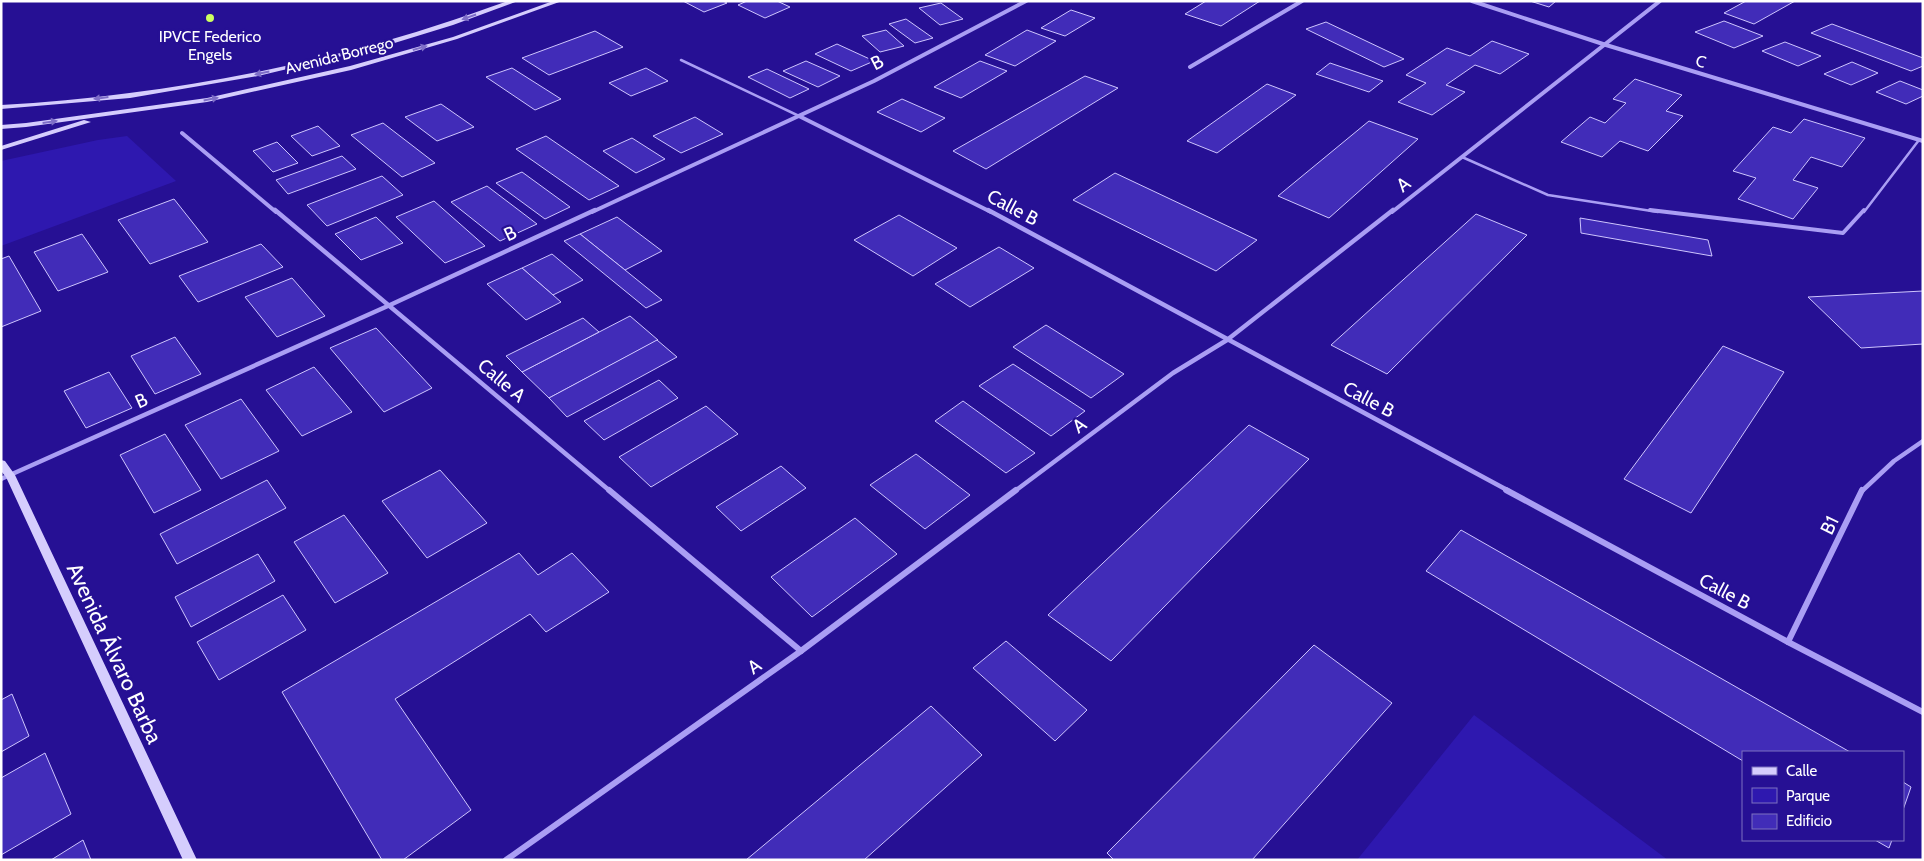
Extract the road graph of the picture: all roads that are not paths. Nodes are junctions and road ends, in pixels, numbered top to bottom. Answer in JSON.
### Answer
{"nodes":[{"id":1,"x":515,"y":1,"type":"edge"},
{"id":2,"x":559,"y":1,"type":"edge"},
{"id":3,"x":1026,"y":1,"type":"edge"},
{"id":4,"x":1302,"y":1,"type":"edge"},
{"id":5,"x":1472,"y":1,"type":"edge"},
{"id":6,"x":1660,"y":1,"type":"edge"},
{"id":7,"x":1606,"y":45,"type":"junction"},
{"id":8,"x":681,"y":60,"type":"dead end"},
{"id":9,"x":1190,"y":67,"type":"dead end"},
{"id":10,"x":1,"y":107,"type":"edge"},
{"id":11,"x":129,"y":111,"type":"junction"},
{"id":12,"x":799,"y":116,"type":"junction"},
{"id":13,"x":1,"y":127,"type":"edge"},
{"id":14,"x":182,"y":133,"type":"dead end"},
{"id":15,"x":1921,"y":141,"type":"edge"},
{"id":16,"x":1,"y":148,"type":"edge"},
{"id":17,"x":1462,"y":157,"type":"junction"},
{"id":18,"x":390,"y":305,"type":"junction"},
{"id":19,"x":1226,"y":340,"type":"junction"},
{"id":20,"x":1923,"y":441,"type":"edge"},
{"id":21,"x":1,"y":464,"type":"edge"},
{"id":22,"x":5,"y":477,"type":"edge"},
{"id":23,"x":1788,"y":642,"type":"junction"},
{"id":24,"x":801,"y":651,"type":"junction"},
{"id":25,"x":1923,"y":712,"type":"edge"},
{"id":26,"x":190,"y":860,"type":"edge"},
{"id":27,"x":506,"y":860,"type":"edge"}],
"edges":[{"from":1,"to":10,"type":"main road","name":"Avenida Borrego","one_way":true},
{"from":11,"to":2,"type":"main road","name":"Avenida Borrego","one_way":true},
{"from":3,"to":12,"type":"street","name":"B"},
{"from":4,"to":9,"type":"street"},
{"from":5,"to":7,"type":"street","name":"C"},
{"from":6,"to":7,"type":"street","name":"A"},
{"from":7,"to":15,"type":"street","name":"C"},
{"from":7,"to":17,"type":"street","name":"A"},
{"from":8,"to":12,"type":"lane"},
{"from":13,"to":11,"type":"main road","name":"Avenida Borrego","one_way":true},
{"from":11,"to":16,"type":"main road"},
{"from":12,"to":18,"type":"street","name":"B"},
{"from":12,"to":19,"type":"street","name":"Calle B"},
{"from":14,"to":18,"type":"street","name":"Calle A"},
{"from":15,"to":17,"type":"lane"},
{"from":17,"to":19,"type":"street","name":"A"},
{"from":18,"to":22,"type":"street","name":"B"},
{"from":18,"to":24,"type":"street","name":"Calle A"},
{"from":19,"to":23,"type":"street","name":"Calle B"},
{"from":19,"to":24,"type":"street","name":"A"},
{"from":20,"to":23,"type":"street","name":"B1"},
{"from":21,"to":22,"type":"main road","name":"Avenida Álvaro Barba"},
{"from":22,"to":26,"type":"main road","name":"Avenida Álvaro Barba"},
{"from":23,"to":25,"type":"street","name":"Calle B"},
{"from":24,"to":27,"type":"street","name":"A"}]}
